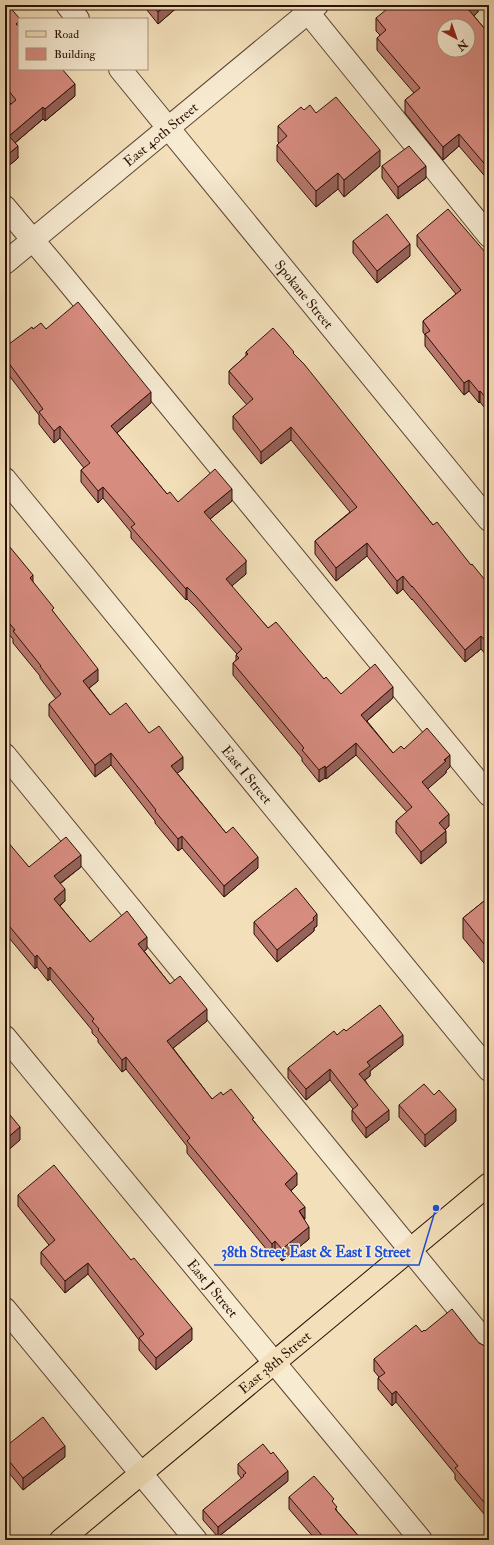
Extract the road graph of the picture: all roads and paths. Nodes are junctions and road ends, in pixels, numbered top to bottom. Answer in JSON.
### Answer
{"nodes":[{"id":1,"x":67,"y":5,"type":"edge"},
{"id":2,"x":309,"y":7,"type":"edge"},
{"id":3,"x":77,"y":18,"type":"edge"},
{"id":4,"x":121,"y":70,"type":"edge"},
{"id":5,"x":168,"y":128,"type":"junction"},
{"id":6,"x":5,"y":207,"type":"edge"},
{"id":7,"x":489,"y":236,"type":"edge"},
{"id":8,"x":33,"y":240,"type":"junction"},
{"id":9,"x":5,"y":263,"type":"edge"},
{"id":10,"x":5,"y":479,"type":"edge"},
{"id":11,"x":489,"y":520,"type":"edge"},
{"id":12,"x":5,"y":755,"type":"edge"},
{"id":13,"x":489,"y":795,"type":"edge"},
{"id":14,"x":5,"y":1036,"type":"edge"},
{"id":15,"x":489,"y":1070,"type":"edge"},
{"id":16,"x":489,"y":1184,"type":"edge"},
{"id":17,"x":409,"y":1250,"type":"junction"},
{"id":18,"x":5,"y":1309,"type":"edge"},
{"id":19,"x":489,"y":1346,"type":"edge"},
{"id":20,"x":274,"y":1363,"type":"junction"},
{"id":21,"x":141,"y":1473,"type":"junction"},
{"id":22,"x":61,"y":1540,"type":"edge"},
{"id":23,"x":196,"y":1540,"type":"edge"},
{"id":24,"x":421,"y":1540,"type":"edge"}],
"edges":[{"from":1,"to":3,"type":"street"},
{"from":2,"to":5,"type":"street","name":"East 40th Street"},
{"from":2,"to":7,"type":"street"},
{"from":4,"to":5,"type":"street","name":"Spokane Street"},
{"from":5,"to":8,"type":"street","name":"East 40th Street"},
{"from":5,"to":11,"type":"street","name":"Spokane Street"},
{"from":6,"to":8,"type":"street"},
{"from":8,"to":9,"type":"street","name":"East 40th Street"},
{"from":8,"to":13,"type":"street"},
{"from":10,"to":15,"type":"street","name":"East I Street"},
{"from":12,"to":17,"type":"street"},
{"from":14,"to":20,"type":"street","name":"East J Street"},
{"from":16,"to":17,"type":"main road","name":"East 38th Street"},
{"from":17,"to":19,"type":"street"},
{"from":17,"to":20,"type":"main road","name":"East 38th Street"},
{"from":18,"to":21,"type":"street"},
{"from":20,"to":21,"type":"main road","name":"East 38th Street"},
{"from":20,"to":24,"type":"street","name":"East J Street"},
{"from":21,"to":22,"type":"main road","name":"East 38th Street"},
{"from":21,"to":23,"type":"street"}]}
